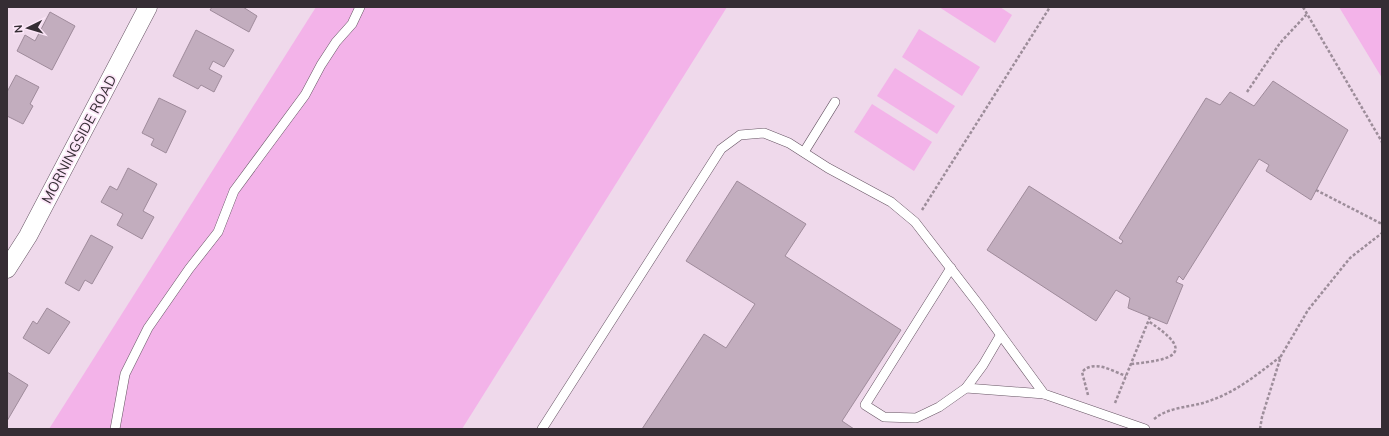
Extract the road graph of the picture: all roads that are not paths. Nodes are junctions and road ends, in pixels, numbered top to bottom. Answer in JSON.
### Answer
{"nodes":[{"id":1,"x":148,"y":7,"type":"edge"},
{"id":2,"x":360,"y":7,"type":"edge"},
{"id":3,"x":835,"y":102,"type":"dead end"},
{"id":4,"x":804,"y":152,"type":"junction"},
{"id":5,"x":951,"y":268,"type":"junction"},
{"id":6,"x":7,"y":269,"type":"edge"},
{"id":7,"x":1000,"y":336,"type":"junction"},
{"id":8,"x":966,"y":388,"type":"junction"},
{"id":9,"x":1044,"y":394,"type":"junction"},
{"id":10,"x":115,"y":429,"type":"edge"},
{"id":11,"x":542,"y":429,"type":"edge"},
{"id":12,"x":1144,"y":429,"type":"edge"}],
"edges":[{"from":1,"to":6,"type":"street","name":"MORNINGSIDE ROAD"},
{"from":2,"to":10,"type":"lane"},
{"from":3,"to":4,"type":"lane"},
{"from":4,"to":5,"type":"lane"},
{"from":4,"to":11,"type":"lane"},
{"from":5,"to":7,"type":"lane"},
{"from":5,"to":8,"type":"lane"},
{"from":7,"to":8,"type":"lane"},
{"from":7,"to":9,"type":"lane"},
{"from":8,"to":9,"type":"lane"},
{"from":9,"to":12,"type":"lane"}]}
